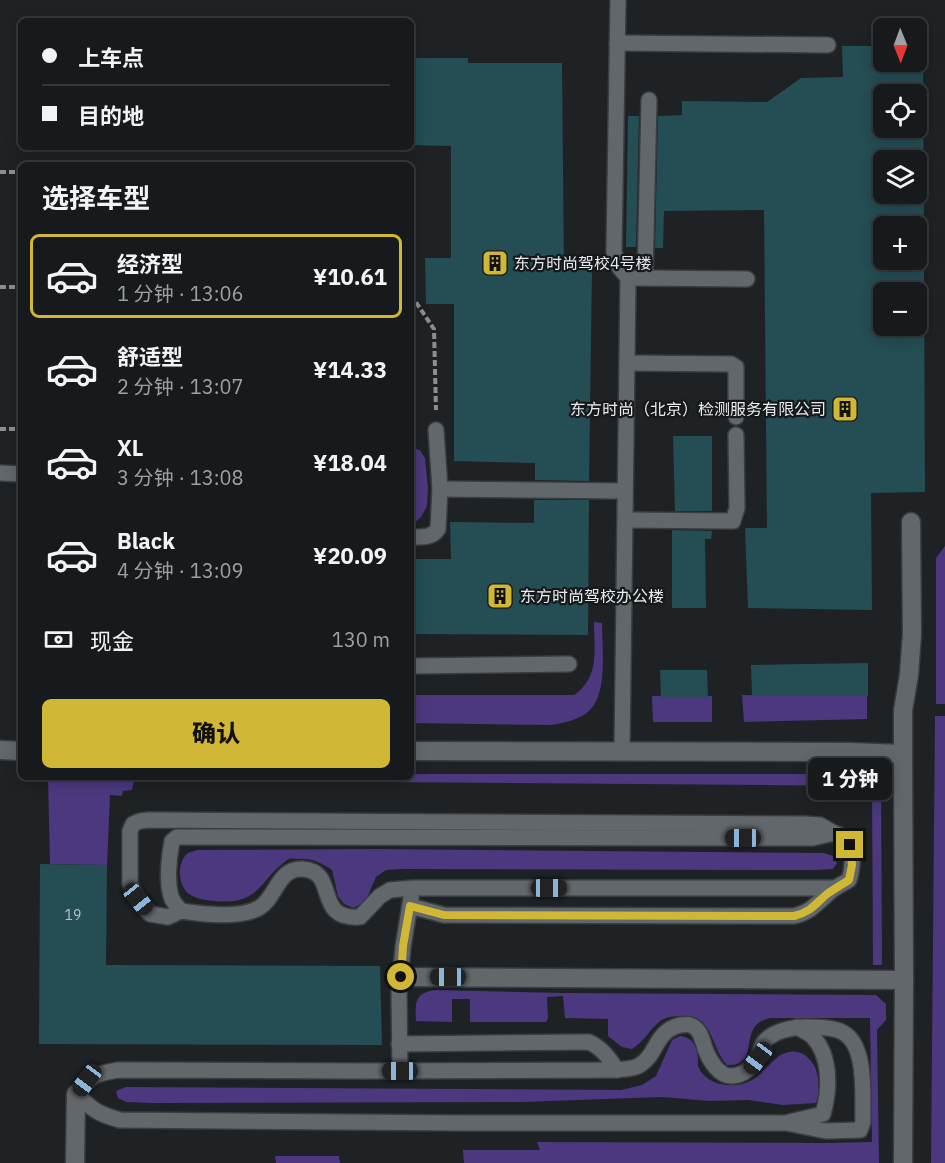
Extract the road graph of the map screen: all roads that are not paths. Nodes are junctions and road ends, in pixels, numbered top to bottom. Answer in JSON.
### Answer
{"nodes":[{"id":1,"x":618,"y":0,"type":"edge"},
{"id":2,"x":617,"y":43,"type":"junction"},
{"id":3,"x":828,"y":45,"type":"dead end"},
{"id":4,"x":649,"y":100,"type":"dead end"},
{"id":5,"x":628,"y":278,"type":"junction"},
{"id":6,"x":645,"y":278,"type":"junction"},
{"id":7,"x":747,"y":279,"type":"dead end"},
{"id":8,"x":627,"y":363,"type":"junction"},
{"id":9,"x":731,"y":364,"type":"junction"},
{"id":10,"x":750,"y":364,"type":"dead end"},
{"id":11,"x":736,"y":417,"type":"dead end"},
{"id":12,"x":436,"y":430,"type":"road end"},
{"id":13,"x":736,"y":435,"type":"dead end"},
{"id":14,"x":0,"y":473,"type":"edge"},
{"id":15,"x":18,"y":474,"type":"edge"},
{"id":16,"x":440,"y":489,"type":"junction"},
{"id":17,"x":625,"y":491,"type":"junction"},
{"id":18,"x":625,"y":520,"type":"junction"},
{"id":19,"x":911,"y":522,"type":"dead end"},
{"id":20,"x":414,"y":537,"type":"edge"},
{"id":21,"x":568,"y":663,"type":"dead end"},
{"id":22,"x":414,"y":666,"type":"edge"},
{"id":23,"x":0,"y":750,"type":"edge"},
{"id":24,"x":18,"y":751,"type":"edge"},
{"id":25,"x":414,"y":751,"type":"edge"},
{"id":26,"x":622,"y":752,"type":"junction"},
{"id":27,"x":903,"y":754,"type":"junction"},
{"id":28,"x":834,"y":832,"type":"junction"},
{"id":29,"x":413,"y":888,"type":"junction"},
{"id":30,"x":835,"y":888,"type":"junction"},
{"id":31,"x":410,"y":906,"type":"junction"},
{"id":32,"x":181,"y":910,"type":"junction"},
{"id":33,"x":401,"y":977,"type":"junction"},
{"id":34,"x":904,"y":980,"type":"junction"},
{"id":35,"x":797,"y":1027,"type":"junction"},
{"id":36,"x":399,"y":1044,"type":"junction"},
{"id":37,"x":617,"y":1070,"type":"junction"},
{"id":38,"x":400,"y":1071,"type":"junction"},
{"id":39,"x":76,"y":1094,"type":"junction"},
{"id":40,"x":786,"y":1123,"type":"junction"},
{"id":41,"x":75,"y":1163,"type":"edge"},
{"id":42,"x":903,"y":1163,"type":"edge"}],
"edges":[{"from":1,"to":2,"type":"lane"},
{"from":2,"to":3,"type":"lane"},
{"from":2,"to":5,"type":"lane"},
{"from":4,"to":6,"type":"lane"},
{"from":5,"to":6,"type":"lane"},
{"from":5,"to":8,"type":"lane"},
{"from":6,"to":7,"type":"lane"},
{"from":8,"to":9,"type":"lane"},
{"from":8,"to":17,"type":"lane"},
{"from":9,"to":10,"type":"lane"},
{"from":9,"to":11,"type":"lane"},
{"from":12,"to":16,"type":"lane"},
{"from":13,"to":18,"type":"lane"},
{"from":14,"to":15,"type":"lane"},
{"from":16,"to":17,"type":"lane"},
{"from":16,"to":20,"type":"lane"},
{"from":17,"to":18,"type":"lane"},
{"from":18,"to":26,"type":"lane"},
{"from":19,"to":27,"type":"street"},
{"from":21,"to":22,"type":"lane"},
{"from":23,"to":24,"type":"street"},
{"from":25,"to":26,"type":"street"},
{"from":26,"to":27,"type":"street"},
{"from":27,"to":34,"type":"street"},
{"from":28,"to":30,"type":"lane"},
{"from":28,"to":32,"type":"lane"},
{"from":28,"to":32,"type":"lane"},
{"from":29,"to":30,"type":"lane"},
{"from":29,"to":31,"type":"lane"},
{"from":29,"to":32,"type":"lane"},
{"from":30,"to":31,"type":"lane"},
{"from":31,"to":33,"type":"lane"},
{"from":33,"to":34,"type":"street"},
{"from":33,"to":36,"type":"lane"},
{"from":34,"to":42,"type":"street"},
{"from":35,"to":37,"type":"lane"},
{"from":35,"to":40,"type":"lane"},
{"from":35,"to":40,"type":"lane"},
{"from":36,"to":37,"type":"lane"},
{"from":36,"to":38,"type":"lane"},
{"from":37,"to":38,"type":"lane"},
{"from":38,"to":39,"type":"lane"},
{"from":39,"to":40,"type":"lane"},
{"from":39,"to":41,"type":"street"}]}
